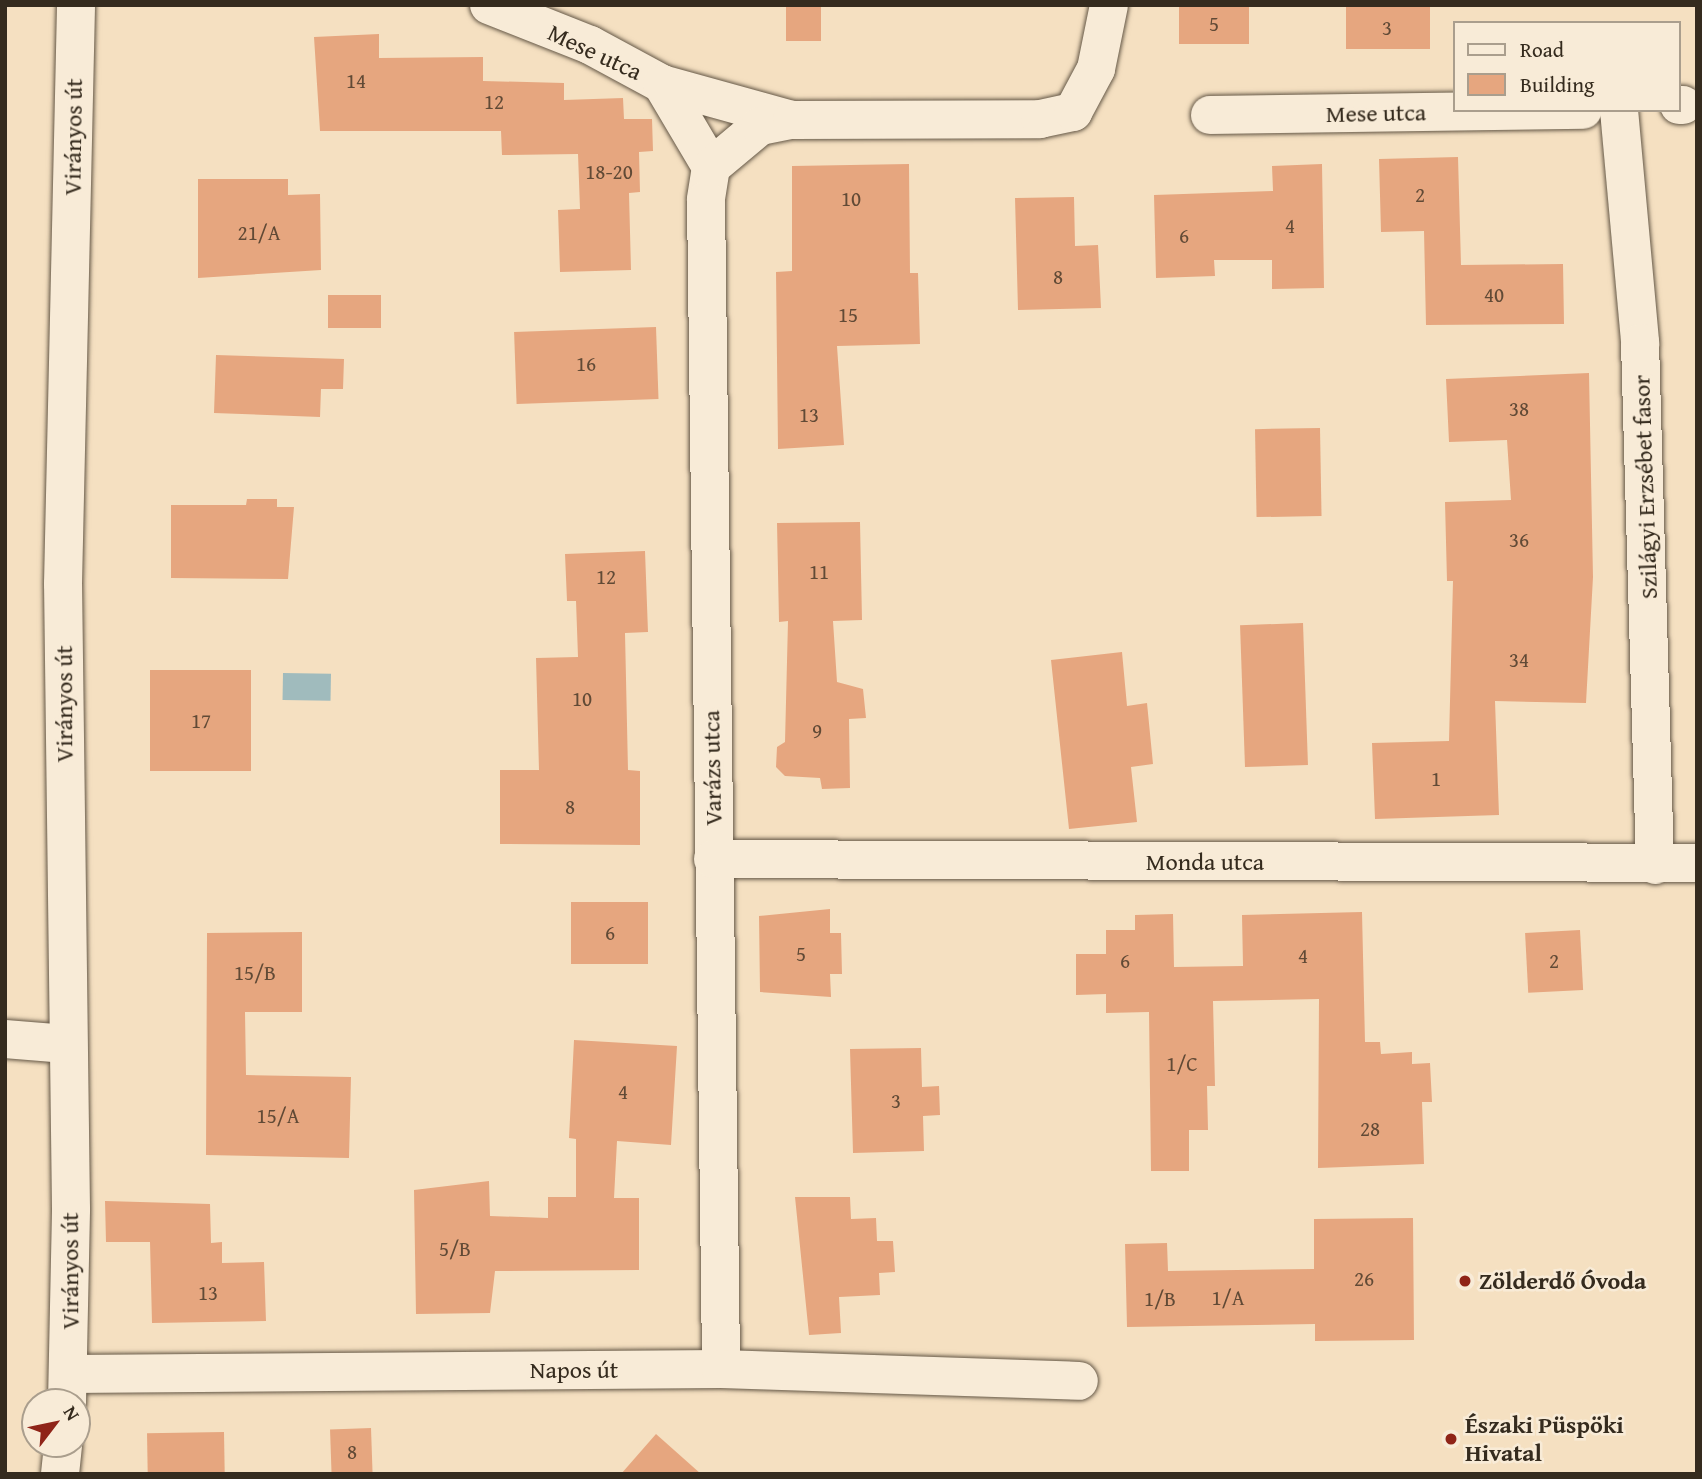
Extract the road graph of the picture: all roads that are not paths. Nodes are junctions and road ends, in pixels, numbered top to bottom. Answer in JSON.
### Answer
{"nodes":[{"id":1,"x":76,"y":5,"type":"edge"},
{"id":2,"x":489,"y":5,"type":"edge"},
{"id":3,"x":1109,"y":5,"type":"edge"},
{"id":4,"x":662,"y":84,"type":"junction"},
{"id":5,"x":1454,"y":112,"type":"edge"},
{"id":6,"x":1619,"y":112,"type":"edge"},
{"id":7,"x":1210,"y":115,"type":"dead end"},
{"id":8,"x":792,"y":120,"type":"junction"},
{"id":9,"x":711,"y":167,"type":"junction"},
{"id":10,"x":713,"y":859,"type":"junction"},
{"id":11,"x":1697,"y":863,"type":"edge"},
{"id":12,"x":1655,"y":865,"type":"junction"},
{"id":13,"x":5,"y":1039,"type":"edge"},
{"id":14,"x":66,"y":1044,"type":"junction"},
{"id":15,"x":721,"y":1369,"type":"junction"},
{"id":16,"x":1079,"y":1381,"type":"dead end"},
{"id":17,"x":68,"y":1388,"type":"edge"}],
"edges":[{"from":1,"to":14,"type":"street","name":"Virányos út"},
{"from":2,"to":4,"type":"street","name":"Mese utca"},
{"from":3,"to":8,"type":"street","name":"Mese utca"},
{"from":4,"to":8,"type":"street","name":"Mese utca"},
{"from":4,"to":9,"type":"street","name":"Mese utca"},
{"from":5,"to":7,"type":"street","name":"Mese utca"},
{"from":6,"to":12,"type":"street","name":"Szilágyi Erzsébet fasor"},
{"from":8,"to":9,"type":"street","name":"Mese utca"},
{"from":9,"to":10,"type":"street","name":"Varázs utca"},
{"from":10,"to":12,"type":"street","name":"Monda utca"},
{"from":10,"to":15,"type":"street","name":"Varázs utca"},
{"from":11,"to":12,"type":"street","name":"Monda utca"},
{"from":13,"to":14,"type":"street"},
{"from":14,"to":17,"type":"street","name":"Virányos út"},
{"from":15,"to":16,"type":"street","name":"Napos út"},
{"from":15,"to":17,"type":"street","name":"Napos út"}]}
